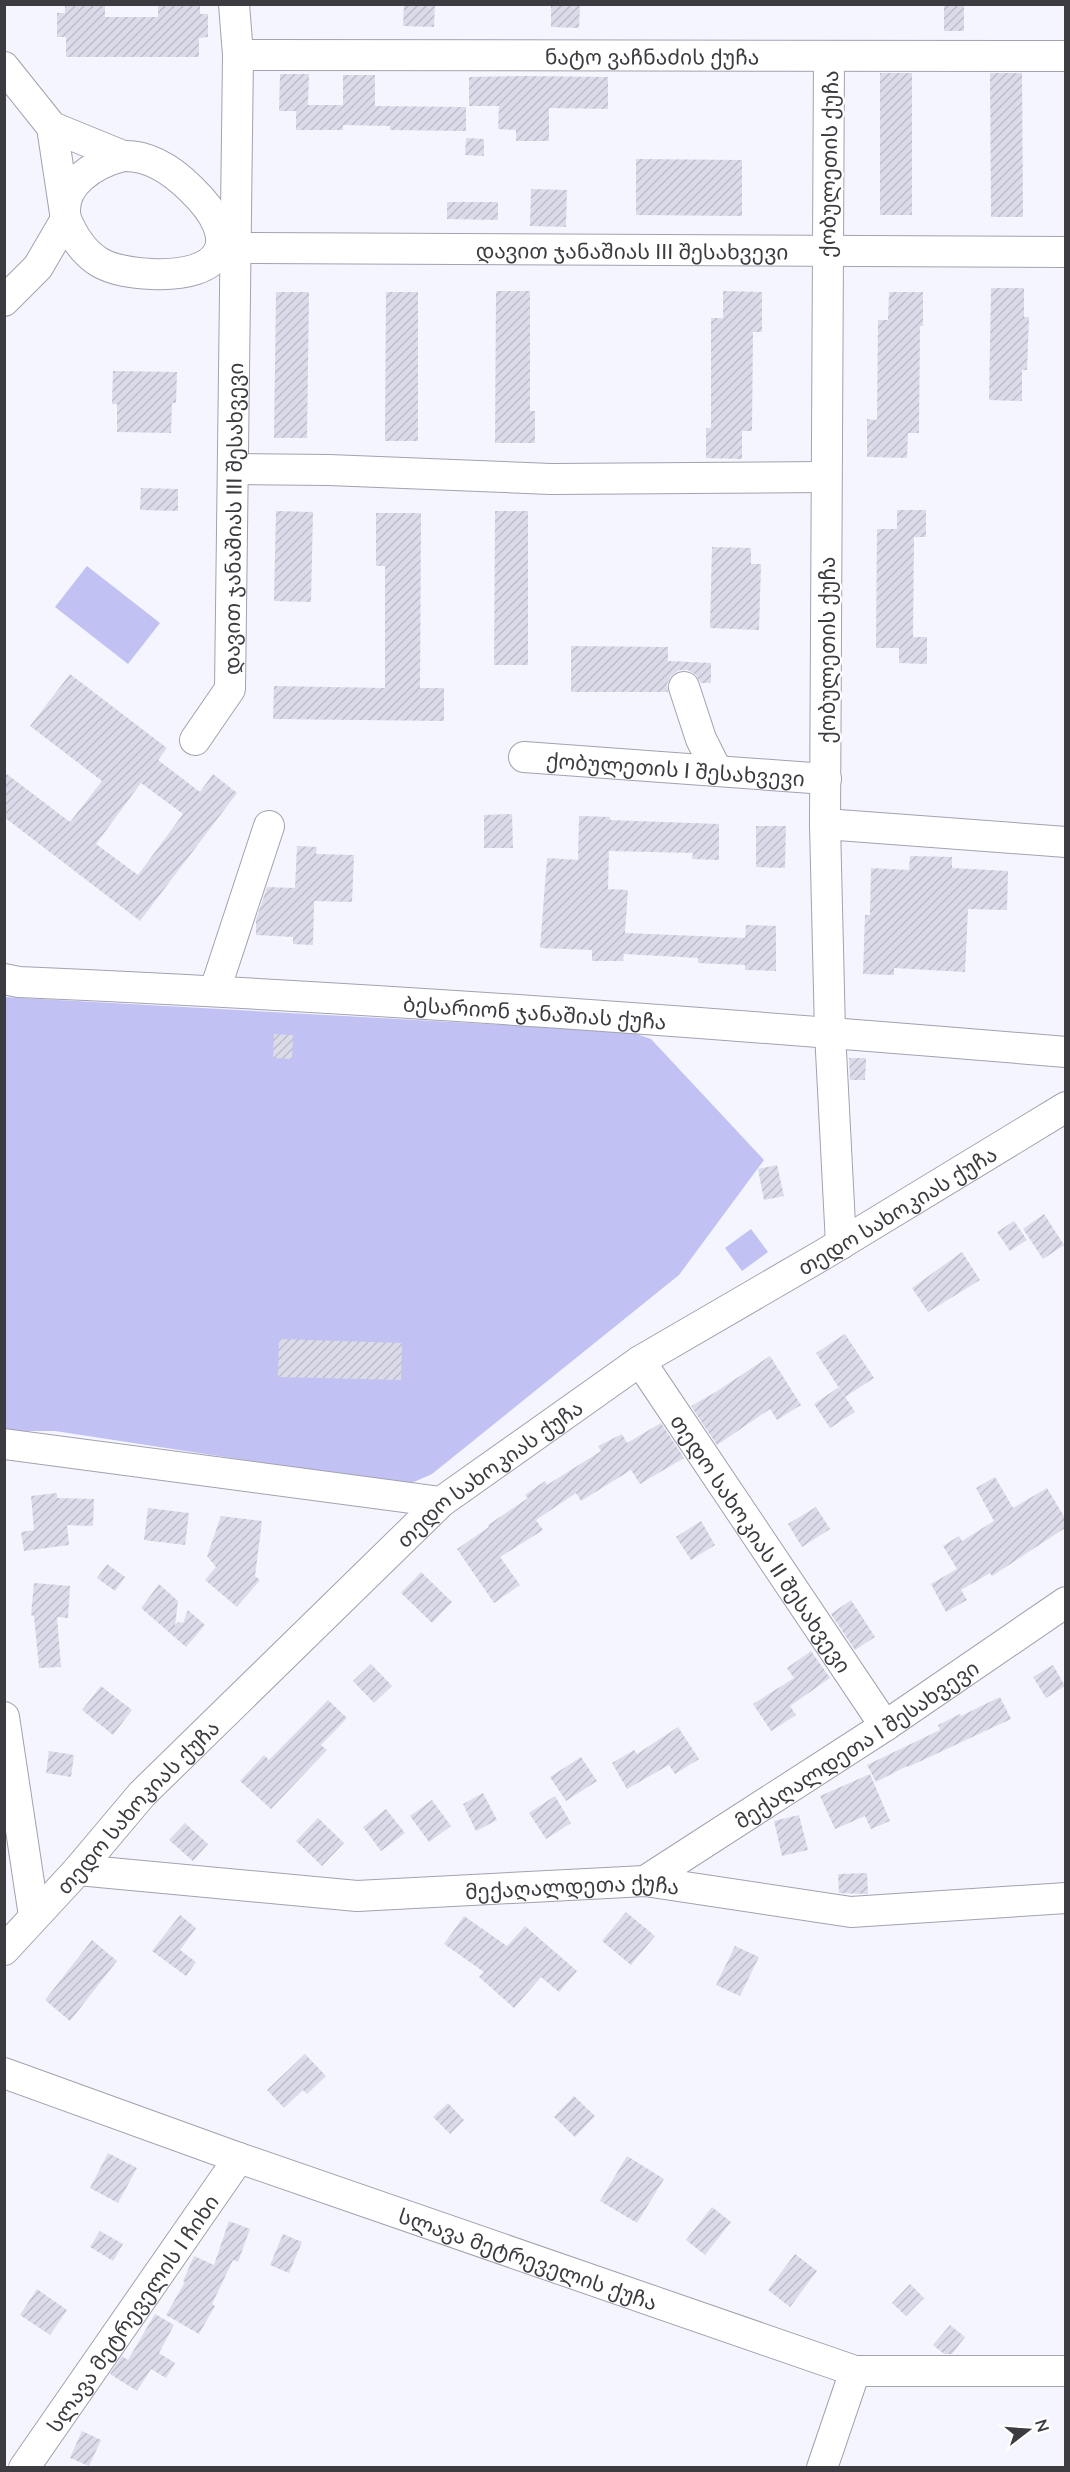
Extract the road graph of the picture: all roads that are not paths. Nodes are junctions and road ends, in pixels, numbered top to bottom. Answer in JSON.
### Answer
{"nodes":[{"id":1,"x":234,"y":4,"type":"edge"},
{"id":2,"x":238,"y":55,"type":"junction"},
{"id":3,"x":829,"y":56,"type":"junction"},
{"id":4,"x":1065,"y":56,"type":"edge"},
{"id":5,"x":4,"y":67,"type":"edge"},
{"id":6,"x":52,"y":127,"type":"junction"},
{"id":7,"x":123,"y":156,"type":"junction"},
{"id":8,"x":212,"y":212,"type":"junction"},
{"id":9,"x":65,"y":216,"type":"junction"},
{"id":10,"x":236,"y":248,"type":"junction"},
{"id":11,"x":827,"y":250,"type":"junction"},
{"id":12,"x":1065,"y":252,"type":"edge"},
{"id":13,"x":99,"y":262,"type":"junction"},
{"id":14,"x":38,"y":267,"type":"junction"},
{"id":15,"x":196,"y":271,"type":"junction"},
{"id":16,"x":4,"y":301,"type":"edge"},
{"id":17,"x":234,"y":469,"type":"junction"},
{"id":18,"x":825,"y":477,"type":"junction"},
{"id":19,"x":684,"y":687,"type":"dead end"},
{"id":20,"x":195,"y":741,"type":"dead end"},
{"id":21,"x":524,"y":757,"type":"dead end"},
{"id":22,"x":717,"y":771,"type":"junction"},
{"id":23,"x":826,"y":779,"type":"junction"},
{"id":24,"x":825,"y":824,"type":"junction"},
{"id":25,"x":269,"y":826,"type":"dead end"},
{"id":26,"x":1065,"y":843,"type":"edge"},
{"id":27,"x":4,"y":979,"type":"edge"},
{"id":28,"x":215,"y":990,"type":"junction"},
{"id":29,"x":830,"y":1032,"type":"junction"},
{"id":30,"x":1065,"y":1052,"type":"edge"},
{"id":31,"x":1065,"y":1107,"type":"edge"},
{"id":32,"x":841,"y":1244,"type":"junction"},
{"id":33,"x":640,"y":1361,"type":"junction"},
{"id":34,"x":4,"y":1444,"type":"edge"},
{"id":35,"x":441,"y":1502,"type":"junction"},
{"id":36,"x":1065,"y":1602,"type":"edge"},
{"id":37,"x":4,"y":1717,"type":"edge"},
{"id":38,"x":885,"y":1726,"type":"junction"},
{"id":39,"x":78,"y":1870,"type":"junction"},
{"id":40,"x":17,"y":1875,"type":"edge"},
{"id":41,"x":645,"y":1881,"type":"junction"},
{"id":42,"x":1065,"y":1898,"type":"edge"},
{"id":43,"x":34,"y":1916,"type":"junction"},
{"id":44,"x":4,"y":1950,"type":"edge"},
{"id":45,"x":4,"y":2073,"type":"edge"},
{"id":46,"x":239,"y":2158,"type":"junction"},
{"id":47,"x":855,"y":2371,"type":"junction"},
{"id":48,"x":1065,"y":2371,"type":"edge"},
{"id":49,"x":24,"y":2468,"type":"edge"},
{"id":50,"x":822,"y":2468,"type":"edge"}],
"edges":[{"from":1,"to":2,"type":"street","name":"დავით ჯანაშიას III შესახვევი"},
{"from":2,"to":3,"type":"street","name":"ნატო ვაჩნაძის ქუჩა"},
{"from":2,"to":10,"type":"street","name":"დავით ჯანაშიას III შესახვევი"},
{"from":3,"to":4,"type":"street","name":"ნატო ვაჩნაძის ქუჩა"},
{"from":3,"to":11,"type":"street","name":"ქობულეთის ქუჩა"},
{"from":5,"to":6,"type":"street"},
{"from":6,"to":7,"type":"street"},
{"from":6,"to":9,"type":"street"},
{"from":7,"to":8,"type":"street"},
{"from":7,"to":9,"type":"street"},
{"from":8,"to":10,"type":"street"},
{"from":8,"to":15,"type":"street"},
{"from":9,"to":13,"type":"street"},
{"from":9,"to":14,"type":"street"},
{"from":10,"to":11,"type":"street","name":"დავით ჯანაშიას III შესახვევი"},
{"from":10,"to":15,"type":"street"},
{"from":10,"to":17,"type":"street","name":"დავით ჯანაშიას III შესახვევი"},
{"from":11,"to":12,"type":"street","name":"დავით ჯანაშიას III შესახვევი"},
{"from":11,"to":18,"type":"street","name":"ქობულეთის ქუჩა"},
{"from":13,"to":14,"type":"street"},
{"from":13,"to":15,"type":"street"},
{"from":14,"to":16,"type":"street"},
{"from":17,"to":18,"type":"street"},
{"from":17,"to":20,"type":"street","name":"დავით ჯანაშიას III შესახვევი"},
{"from":18,"to":23,"type":"street","name":"ქობულეთის ქუჩა"},
{"from":19,"to":22,"type":"street"},
{"from":21,"to":22,"type":"street","name":"ქობულეთის I შესახვევი"},
{"from":22,"to":23,"type":"street","name":"ქობულეთის I შესახვევი"},
{"from":23,"to":24,"type":"street","name":"ქობულეთის ქუჩა"},
{"from":24,"to":26,"type":"street"},
{"from":24,"to":29,"type":"street","name":"ქობულეთის ქუჩა"},
{"from":25,"to":28,"type":"street"},
{"from":27,"to":28,"type":"street","name":"ბესარიონ ჯანაშიას ქუჩა"},
{"from":28,"to":29,"type":"street","name":"ბესარიონ ჯანაშიას ქუჩა"},
{"from":29,"to":30,"type":"street","name":"ბესარიონ ჯანაშიას ქუჩა"},
{"from":29,"to":32,"type":"street","name":"ქობულეთის ქუჩა"},
{"from":31,"to":32,"type":"street","name":"თედო სახოკიას ქუჩა"},
{"from":32,"to":33,"type":"street","name":"თედო სახოკიას ქუჩა"},
{"from":33,"to":35,"type":"street","name":"თედო სახოკიას ქუჩა"},
{"from":33,"to":38,"type":"street","name":"თედო სახოკიას II შესახვევი"},
{"from":34,"to":35,"type":"street"},
{"from":35,"to":39,"type":"street","name":"თედო სახოკიას ქუჩა"},
{"from":36,"to":38,"type":"street","name":"მექაღალდეთა I შესახვევი"},
{"from":37,"to":40,"type":"street"},
{"from":38,"to":41,"type":"street","name":"მექაღალდეთა I შესახვევი"},
{"from":39,"to":41,"type":"street","name":"მექაღალდეთა ქუჩა"},
{"from":39,"to":43,"type":"street","name":"თედო სახოკიას ქუჩა"},
{"from":40,"to":43,"type":"street"},
{"from":41,"to":42,"type":"street","name":"მექაღალდეთა ქუჩა"},
{"from":43,"to":44,"type":"street","name":"თედო სახოკიას ქუჩა"},
{"from":45,"to":46,"type":"street","name":"სლავა მეტრეველის ქუჩა"},
{"from":46,"to":47,"type":"street","name":"სლავა მეტრეველის ქუჩა"},
{"from":46,"to":49,"type":"street","name":"სლავა მეტრეველის I ჩიხი"},
{"from":47,"to":48,"type":"street","name":"სლავა მეტრეველის ქუჩა"},
{"from":47,"to":50,"type":"street"}]}
